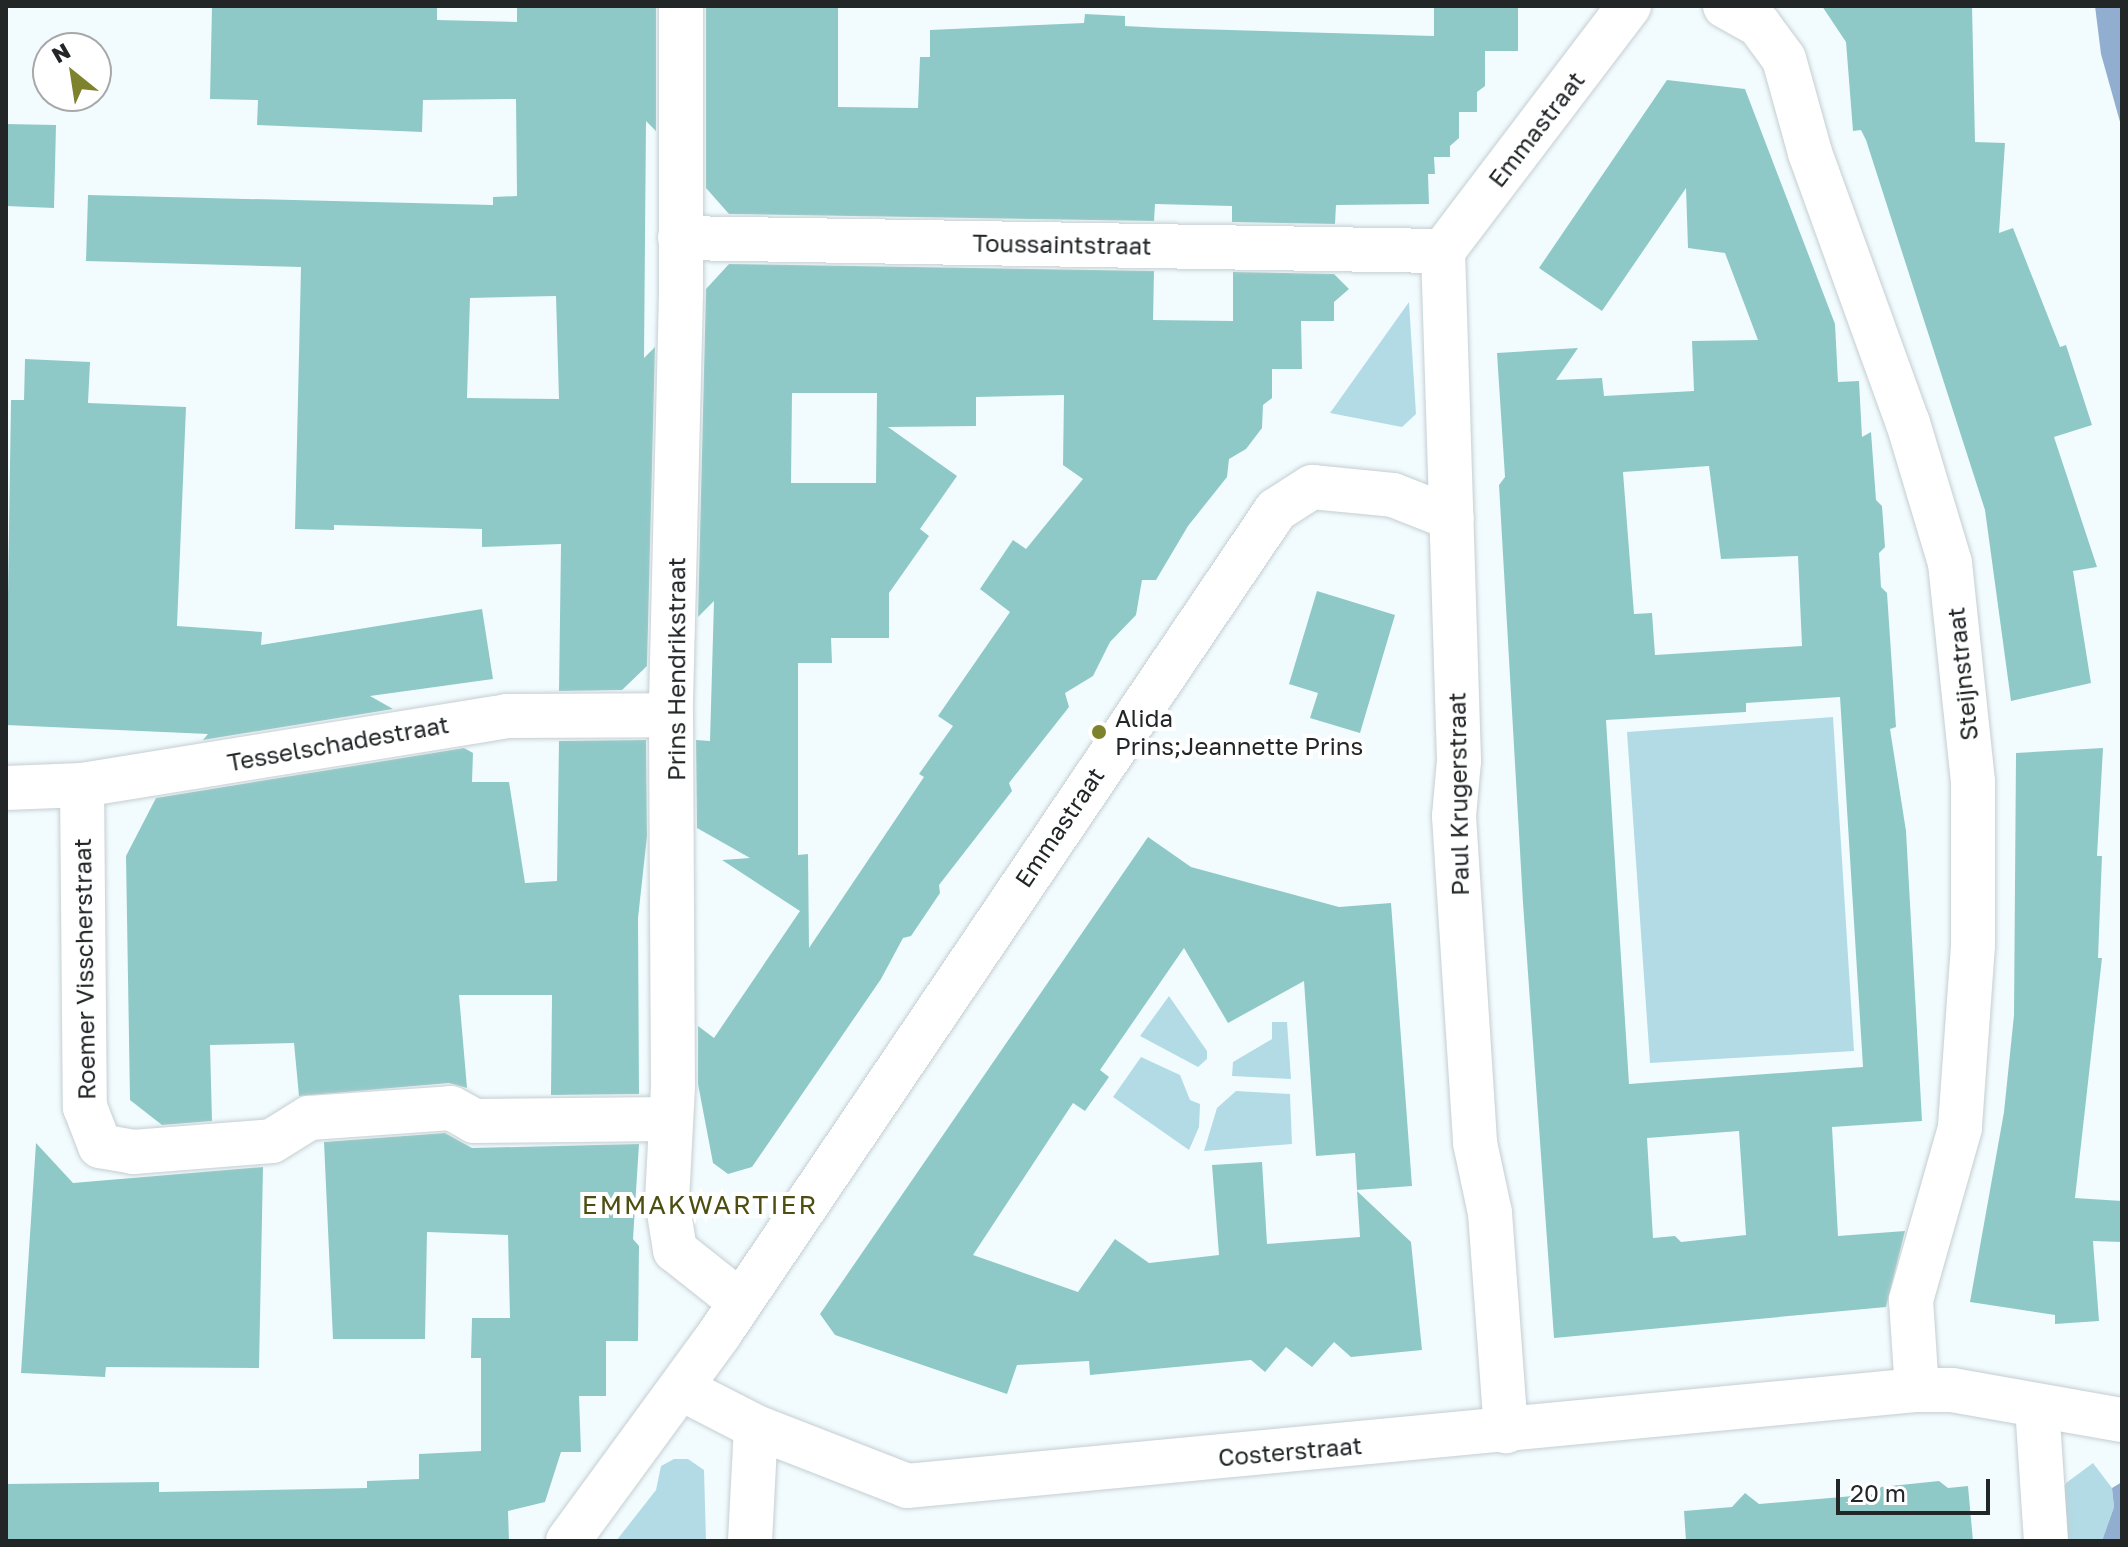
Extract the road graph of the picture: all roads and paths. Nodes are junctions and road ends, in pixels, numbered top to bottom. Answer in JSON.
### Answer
{"nodes":[{"id":1,"x":681,"y":6,"type":"edge"},
{"id":2,"x":1629,"y":6,"type":"edge"},
{"id":3,"x":1725,"y":6,"type":"edge"},
{"id":4,"x":680,"y":238,"type":"junction"},
{"id":5,"x":1443,"y":251,"type":"junction"},
{"id":6,"x":1452,"y":518,"type":"junction"},
{"id":7,"x":671,"y":715,"type":"junction"},
{"id":8,"x":82,"y":785,"type":"junction"},
{"id":9,"x":6,"y":788,"type":"edge"},
{"id":10,"x":669,"y":1119,"type":"junction"},
{"id":11,"x":738,"y":1300,"type":"junction"},
{"id":12,"x":682,"y":1389,"type":"junction"},
{"id":13,"x":1917,"y":1390,"type":"junction"},
{"id":14,"x":2037,"y":1406,"type":"junction"},
{"id":15,"x":2122,"y":1420,"type":"edge"},
{"id":16,"x":756,"y":1427,"type":"junction"},
{"id":17,"x":1506,"y":1431,"type":"junction"},
{"id":18,"x":568,"y":1541,"type":"edge"},
{"id":19,"x":750,"y":1541,"type":"edge"},
{"id":20,"x":2046,"y":1541,"type":"edge"}],
"edges":[{"from":1,"to":4,"type":"street","name":"Prins Hendrikstraat"},
{"from":2,"to":5,"type":"street","name":"Emmastraat"},
{"from":3,"to":13,"type":"street","name":"Steijnstraat"},
{"from":4,"to":5,"type":"street","name":"Toussaintstraat"},
{"from":4,"to":7,"type":"street","name":"Prins Hendrikstraat"},
{"from":5,"to":6,"type":"street","name":"Paul Krugerstraat"},
{"from":6,"to":11,"type":"street","name":"Emmastraat"},
{"from":6,"to":17,"type":"street","name":"Paul Krugerstraat"},
{"from":7,"to":8,"type":"street","name":"Tesselschadestraat"},
{"from":7,"to":10,"type":"street","name":"Prins Hendrikstraat"},
{"from":8,"to":9,"type":"street","name":"Tesselschadestraat"},
{"from":8,"to":10,"type":"street","name":"Roemer Visscherstraat"},
{"from":10,"to":11,"type":"street","name":"Prins Hendrikstraat"},
{"from":11,"to":12,"type":"street","name":"Emmastraat"},
{"from":12,"to":16,"type":"street","name":"Costerstraat"},
{"from":12,"to":18,"type":"street"},
{"from":13,"to":14,"type":"street","name":"Costerstraat"},
{"from":13,"to":17,"type":"street","name":"Costerstraat"},
{"from":14,"to":15,"type":"street"},
{"from":14,"to":20,"type":"street"},
{"from":16,"to":17,"type":"street","name":"Costerstraat"},
{"from":16,"to":19,"type":"street"}]}
